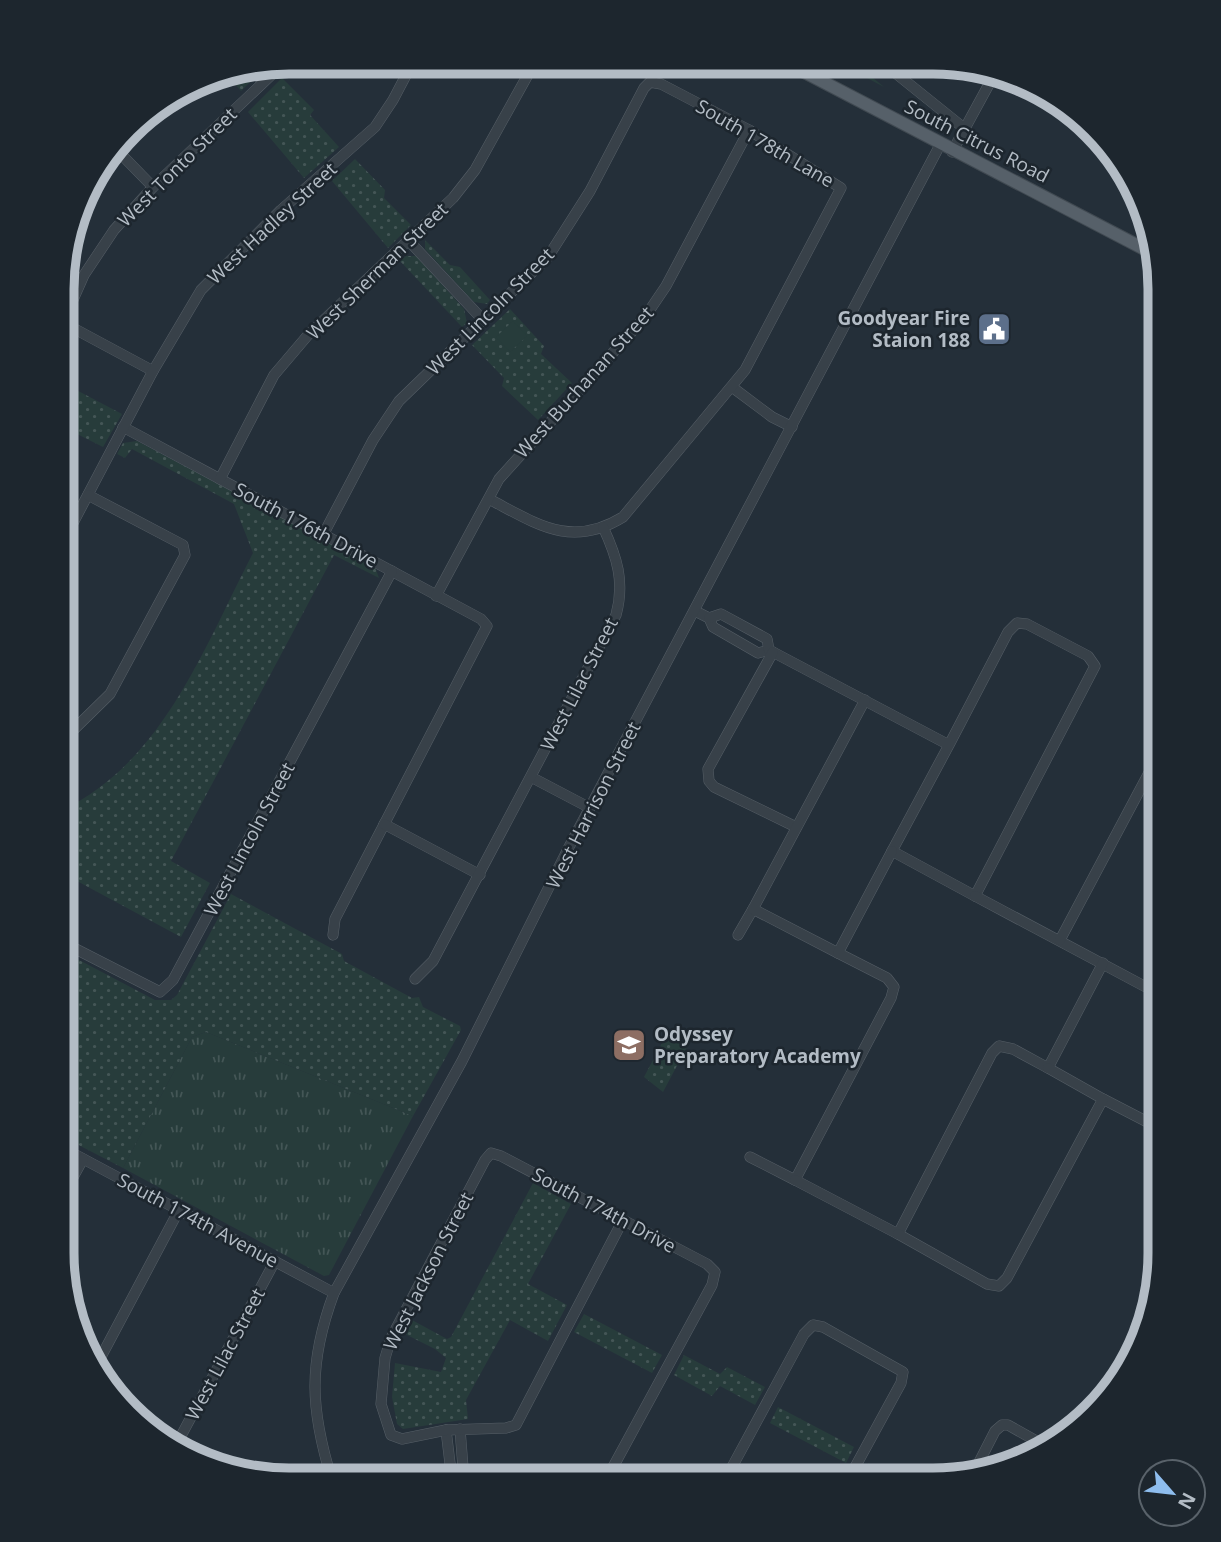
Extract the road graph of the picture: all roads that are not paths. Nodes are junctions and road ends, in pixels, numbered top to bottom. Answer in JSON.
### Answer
{"nodes":[{"id":1,"x":407,"y":74,"type":"edge"},
{"id":2,"x":528,"y":74,"type":"edge"},
{"id":3,"x":808,"y":74,"type":"edge"},
{"id":4,"x":897,"y":74,"type":"edge"},
{"id":5,"x":272,"y":75,"type":"edge"},
{"id":6,"x":650,"y":82,"type":"joint"},
{"id":7,"x":990,"y":82,"type":"edge"},
{"id":8,"x":965,"y":128,"type":"junction"},
{"id":9,"x":749,"y":130,"type":"junction"},
{"id":10,"x":946,"y":148,"type":"junction"},
{"id":11,"x":121,"y":154,"type":"edge"},
{"id":12,"x":153,"y":187,"type":"junction"},
{"id":13,"x":409,"y":241,"type":"junction"},
{"id":14,"x":1143,"y":249,"type":"edge"},
{"id":15,"x":73,"y":301,"type":"edge"},
{"id":16,"x":483,"y":320,"type":"junction"},
{"id":17,"x":73,"y":328,"type":"edge"},
{"id":18,"x":153,"y":371,"type":"junction"},
{"id":19,"x":732,"y":387,"type":"junction"},
{"id":20,"x":792,"y":426,"type":"junction"},
{"id":21,"x":123,"y":427,"type":"junction"},
{"id":22,"x":220,"y":479,"type":"junction"},
{"id":23,"x":88,"y":495,"type":"junction"},
{"id":24,"x":489,"y":499,"type":"junction"},
{"id":25,"x":73,"y":523,"type":"edge"},
{"id":26,"x":603,"y":527,"type":"junction"},
{"id":27,"x":324,"y":535,"type":"junction"},
{"id":28,"x":392,"y":571,"type":"junction"},
{"id":29,"x":436,"y":596,"type":"junction"},
{"id":30,"x":695,"y":611,"type":"junction"},
{"id":31,"x":709,"y":618,"type":"junction"},
{"id":32,"x":771,"y":651,"type":"junction"},
{"id":33,"x":865,"y":700,"type":"junction"},
{"id":34,"x":73,"y":730,"type":"edge"},
{"id":35,"x":949,"y":745,"type":"junction"},
{"id":36,"x":1148,"y":775,"type":"edge"},
{"id":37,"x":531,"y":777,"type":"junction"},
{"id":38,"x":590,"y":808,"type":"junction"},
{"id":39,"x":384,"y":824,"type":"junction"},
{"id":40,"x":796,"y":827,"type":"junction"},
{"id":41,"x":892,"y":851,"type":"junction"},
{"id":42,"x":480,"y":875,"type":"junction"},
{"id":43,"x":975,"y":895,"type":"junction"},
{"id":44,"x":753,"y":909,"type":"junction"},
{"id":45,"x":333,"y":935,"type":"dead end"},
{"id":46,"x":738,"y":935,"type":"dead end"},
{"id":47,"x":1060,"y":940,"type":"junction"},
{"id":48,"x":73,"y":948,"type":"edge"},
{"id":49,"x":838,"y":953,"type":"junction"},
{"id":50,"x":1104,"y":963,"type":"junction"},
{"id":51,"x":415,"y":979,"type":"dead end"},
{"id":52,"x":1147,"y":987,"type":"edge"},
{"id":53,"x":1048,"y":1068,"type":"junction"},
{"id":54,"x":1103,"y":1099,"type":"junction"},
{"id":55,"x":1147,"y":1122,"type":"edge"},
{"id":56,"x":491,"y":1153,"type":"joint"},
{"id":57,"x":73,"y":1154,"type":"edge"},
{"id":58,"x":750,"y":1157,"type":"dead end"},
{"id":59,"x":83,"y":1159,"type":"junction"},
{"id":60,"x":73,"y":1177,"type":"edge"},
{"id":61,"x":795,"y":1180,"type":"junction"},
{"id":62,"x":178,"y":1210,"type":"junction"},
{"id":63,"x":623,"y":1220,"type":"junction"},
{"id":64,"x":898,"y":1234,"type":"junction"},
{"id":65,"x":275,"y":1261,"type":"junction"},
{"id":66,"x":334,"y":1293,"type":"junction"},
{"id":67,"x":100,"y":1358,"type":"edge"},
{"id":68,"x":460,"y":1429,"type":"junction"},
{"id":69,"x":446,"y":1430,"type":"junction"},
{"id":70,"x":179,"y":1439,"type":"edge"},
{"id":71,"x":1037,"y":1441,"type":"edge"},
{"id":72,"x":979,"y":1463,"type":"edge"},
{"id":73,"x":329,"y":1468,"type":"edge"},
{"id":74,"x":451,"y":1468,"type":"edge"},
{"id":75,"x":463,"y":1468,"type":"edge"},
{"id":76,"x":613,"y":1468,"type":"edge"},
{"id":77,"x":731,"y":1468,"type":"edge"},
{"id":78,"x":854,"y":1468,"type":"edge"}],
"edges":[{"from":1,"to":18,"type":"street","name":"West Hadley Street"},
{"from":2,"to":13,"type":"street","name":"West Sherman Street"},
{"from":3,"to":10,"type":"main road","name":"South Citrus Road"},
{"from":4,"to":8,"type":"street"},
{"from":5,"to":12,"type":"street","name":"West Tonto Street"},
{"from":6,"to":9,"type":"street","name":"South 178th Lane"},
{"from":6,"to":16,"type":"street","name":"West Lincoln Street"},
{"from":7,"to":8,"type":"street","name":"West Harrison Street"},
{"from":8,"to":10,"type":"street","name":"West Harrison Street"},
{"from":9,"to":19,"type":"street","name":"South 178th Lane"},
{"from":9,"to":24,"type":"street","name":"West Buchanan Street"},
{"from":10,"to":14,"type":"main road","name":"South Citrus Road"},
{"from":10,"to":20,"type":"street","name":"West Harrison Street"},
{"from":11,"to":12,"type":"street"},
{"from":12,"to":15,"type":"street","name":"West Tonto Street"},
{"from":13,"to":16,"type":"street"},
{"from":13,"to":22,"type":"street","name":"West Sherman Street"},
{"from":16,"to":27,"type":"street","name":"West Lincoln Street"},
{"from":17,"to":18,"type":"street"},
{"from":18,"to":21,"type":"street","name":"West Hadley Street"},
{"from":19,"to":20,"type":"street"},
{"from":19,"to":26,"type":"street"},
{"from":20,"to":30,"type":"street","name":"West Harrison Street"},
{"from":21,"to":22,"type":"street","name":"South 176th Drive"},
{"from":21,"to":23,"type":"street","name":"West Hadley Street"},
{"from":22,"to":27,"type":"street","name":"South 176th Drive"},
{"from":23,"to":25,"type":"street","name":"West Hadley Street"},
{"from":23,"to":34,"type":"street"},
{"from":24,"to":26,"type":"street"},
{"from":24,"to":29,"type":"street","name":"West Buchanan Street"},
{"from":26,"to":37,"type":"street","name":"West Lilac Street"},
{"from":27,"to":28,"type":"street","name":"South 176th Drive"},
{"from":28,"to":29,"type":"street","name":"South 176th Drive"},
{"from":28,"to":48,"type":"street","name":"West Lincoln Street"},
{"from":29,"to":39,"type":"street","name":"South 176th Drive"},
{"from":30,"to":31,"type":"street"},
{"from":30,"to":38,"type":"street","name":"West Harrison Street"},
{"from":31,"to":32,"type":"street"},
{"from":31,"to":32,"type":"street"},
{"from":32,"to":33,"type":"street"},
{"from":32,"to":40,"type":"street"},
{"from":33,"to":35,"type":"street"},
{"from":33,"to":40,"type":"street"},
{"from":35,"to":41,"type":"street"},
{"from":35,"to":43,"type":"street"},
{"from":36,"to":47,"type":"street"},
{"from":37,"to":38,"type":"street"},
{"from":37,"to":42,"type":"street","name":"West Lilac Street"},
{"from":38,"to":66,"type":"street","name":"West Harrison Street"},
{"from":39,"to":42,"type":"street"},
{"from":39,"to":45,"type":"street"},
{"from":40,"to":44,"type":"street"},
{"from":41,"to":43,"type":"street"},
{"from":41,"to":49,"type":"street"},
{"from":42,"to":51,"type":"street","name":"West Lilac Street"},
{"from":43,"to":47,"type":"street"},
{"from":44,"to":46,"type":"street"},
{"from":44,"to":49,"type":"street"},
{"from":47,"to":50,"type":"street"},
{"from":49,"to":61,"type":"street"},
{"from":50,"to":52,"type":"street"},
{"from":50,"to":53,"type":"street"},
{"from":53,"to":54,"type":"street"},
{"from":53,"to":64,"type":"street"},
{"from":54,"to":55,"type":"street"},
{"from":54,"to":64,"type":"street"},
{"from":56,"to":63,"type":"street","name":"South 174th Drive"},
{"from":56,"to":69,"type":"street","name":"West Jackson Street"},
{"from":57,"to":59,"type":"street","name":"South 174th Avenue"},
{"from":58,"to":61,"type":"street"},
{"from":59,"to":60,"type":"street"},
{"from":59,"to":62,"type":"street","name":"South 174th Avenue"},
{"from":61,"to":64,"type":"street"},
{"from":62,"to":65,"type":"street","name":"South 174th Avenue"},
{"from":62,"to":67,"type":"street"},
{"from":63,"to":68,"type":"street"},
{"from":63,"to":76,"type":"street","name":"South 174th Drive"},
{"from":65,"to":66,"type":"street","name":"South 174th Avenue"},
{"from":65,"to":70,"type":"street","name":"West Lilac Street"},
{"from":66,"to":73,"type":"street","name":"West Harrison Street"},
{"from":68,"to":69,"type":"street"},
{"from":68,"to":75,"type":"street"},
{"from":69,"to":74,"type":"street"},
{"from":71,"to":72,"type":"street"},
{"from":77,"to":78,"type":"street"}]}
